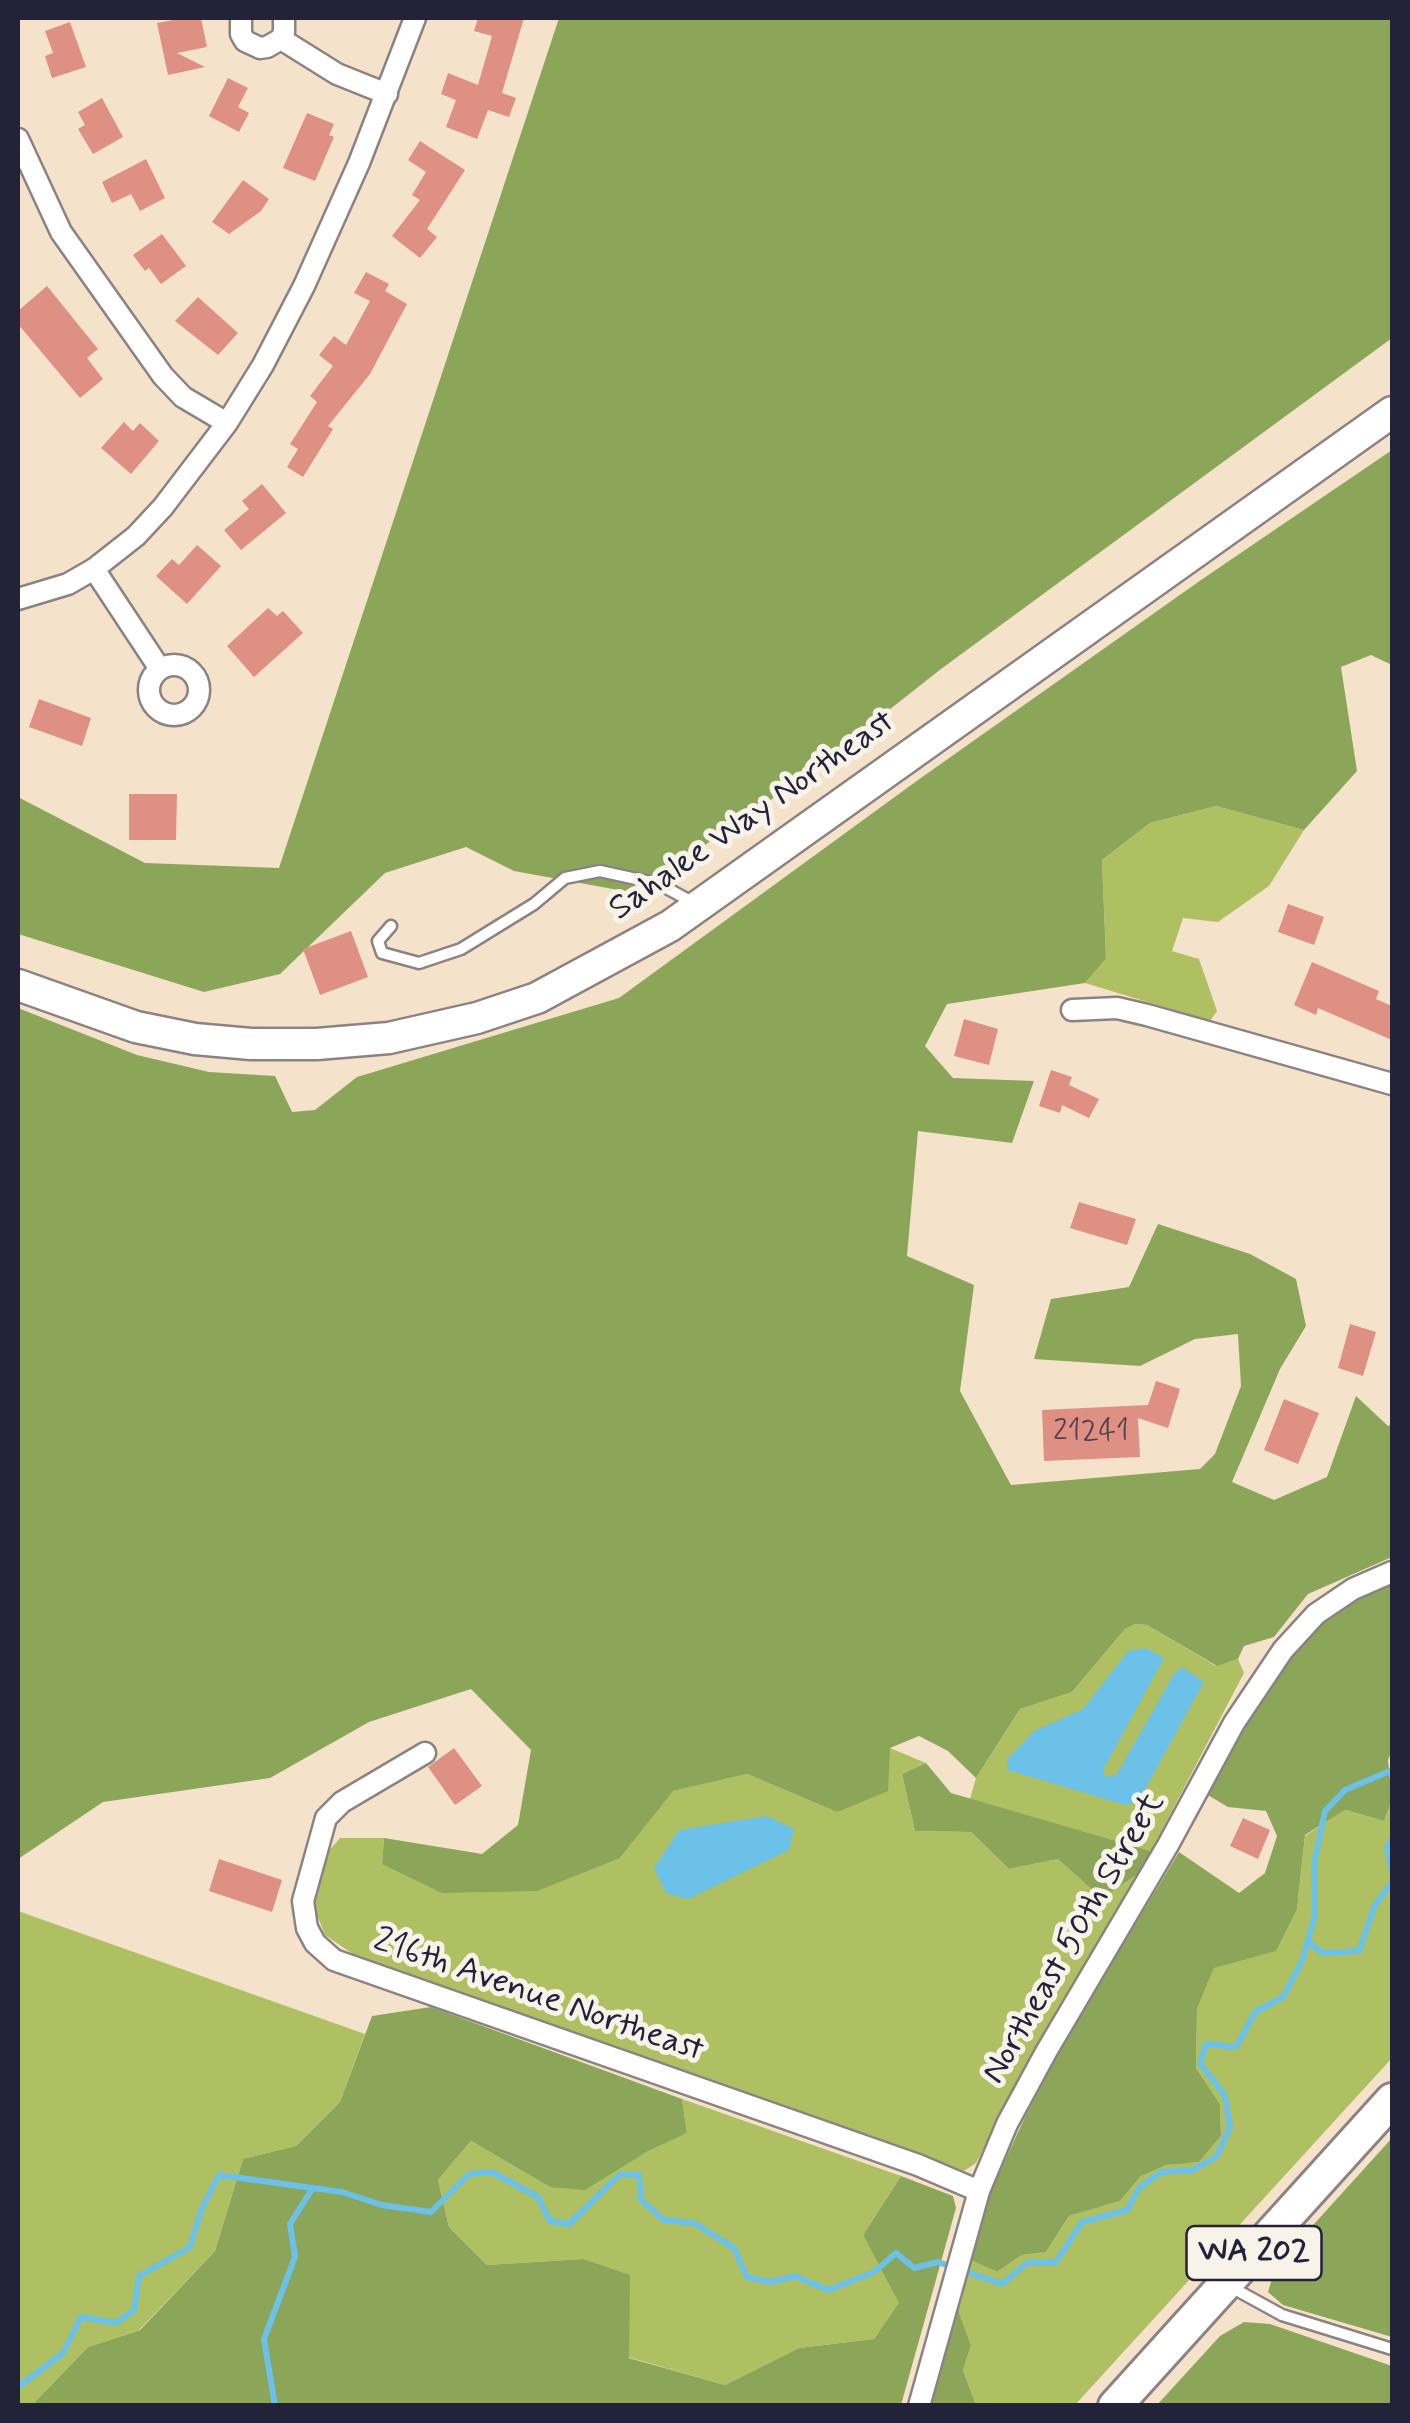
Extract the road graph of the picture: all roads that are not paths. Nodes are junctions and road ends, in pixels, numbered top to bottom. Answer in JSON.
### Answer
{"nodes":[{"id":1,"x":241,"y":18,"type":"edge"},
{"id":2,"x":414,"y":18,"type":"edge"},
{"id":3,"x":282,"y":28,"type":"edge"},
{"id":4,"x":387,"y":94,"type":"junction"},
{"id":5,"x":18,"y":139,"type":"edge"},
{"id":6,"x":1392,"y":412,"type":"edge"},
{"id":7,"x":227,"y":423,"type":"junction"},
{"id":8,"x":94,"y":569,"type":"junction"},
{"id":9,"x":18,"y":599,"type":"edge"},
{"id":10,"x":160,"y":669,"type":"dead end"},
{"id":11,"x":699,"y":906,"type":"junction"},
{"id":12,"x":391,"y":926,"type":"dead end"},
{"id":13,"x":18,"y":985,"type":"edge"},
{"id":14,"x":1072,"y":1010,"type":"dead end"},
{"id":15,"x":1392,"y":1084,"type":"edge"},
{"id":16,"x":1392,"y":1572,"type":"edge"},
{"id":17,"x":425,"y":1753,"type":"dead end"},
{"id":18,"x":1392,"y":2100,"type":"edge"},
{"id":19,"x":978,"y":2191,"type":"junction"},
{"id":20,"x":1226,"y":2284,"type":"junction"},
{"id":21,"x":1392,"y":2349,"type":"edge"},
{"id":22,"x":919,"y":2406,"type":"edge"},
{"id":23,"x":1115,"y":2406,"type":"edge"}],
"edges":[{"from":1,"to":3,"type":"street"},
{"from":2,"to":4,"type":"street"},
{"from":3,"to":4,"type":"street"},
{"from":4,"to":7,"type":"street"},
{"from":5,"to":7,"type":"street"},
{"from":6,"to":11,"type":"main road","name":"Sahalee Way Northeast"},
{"from":7,"to":8,"type":"street"},
{"from":8,"to":9,"type":"street"},
{"from":8,"to":10,"type":"street"},
{"from":11,"to":12,"type":"lane"},
{"from":11,"to":13,"type":"main road","name":"Sahalee Way Northeast"},
{"from":14,"to":15,"type":"street"},
{"from":16,"to":19,"type":"street","name":"Northeast 50th Street"},
{"from":17,"to":19,"type":"street","name":"216th Avenue Northeast"},
{"from":18,"to":20,"type":"main road","number":"WA 202"},
{"from":19,"to":22,"type":"street","name":"Northeast 50th Street"},
{"from":20,"to":21,"type":"lane"},
{"from":20,"to":23,"type":"main road","number":"WA 202"}]}
